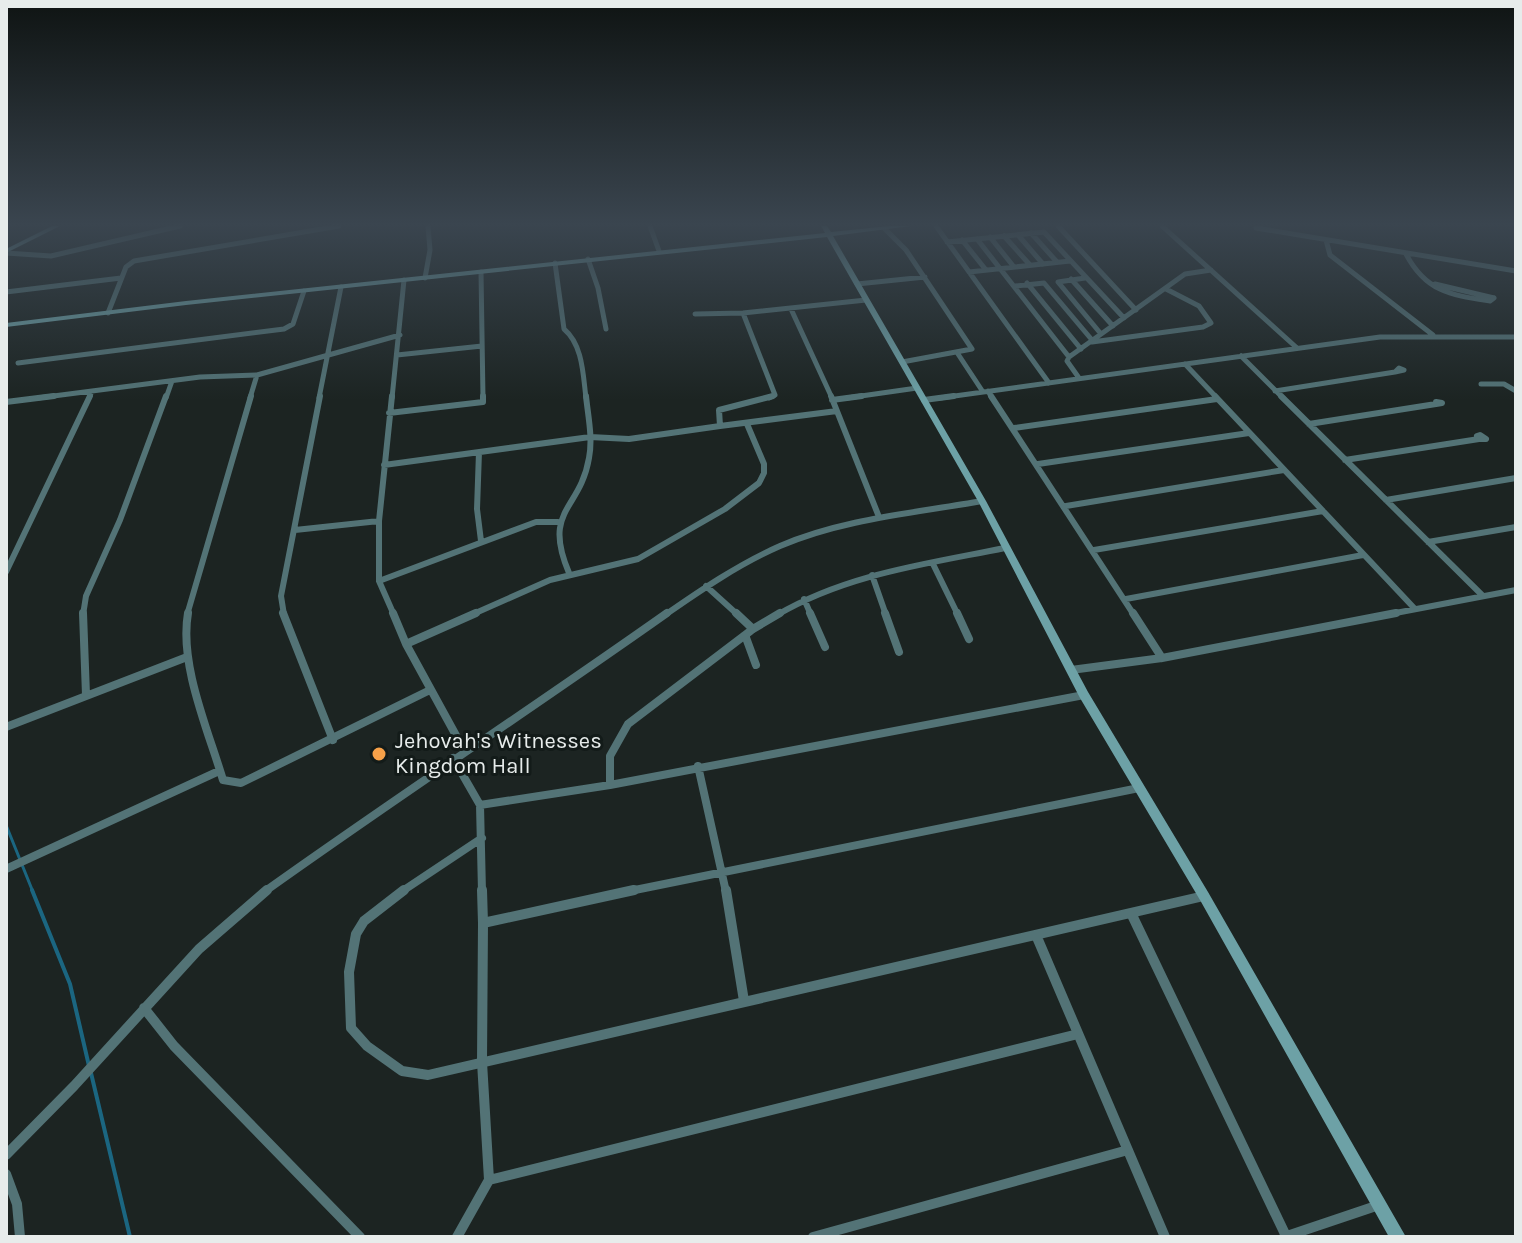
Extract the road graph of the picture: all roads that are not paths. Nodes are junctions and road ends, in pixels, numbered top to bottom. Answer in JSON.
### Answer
{"nodes":[{"id":1,"x":72,"y":284,"type":"edge"},
{"id":2,"x":119,"y":284,"type":"edge"},
{"id":3,"x":368,"y":284,"type":"edge"},
{"id":4,"x":404,"y":284,"type":"edge"},
{"id":5,"x":481,"y":284,"type":"edge"},
{"id":6,"x":558,"y":284,"type":"edge"},
{"id":7,"x":594,"y":284,"type":"edge"},
{"id":8,"x":857,"y":284,"type":"edge"},
{"id":9,"x":930,"y":284,"type":"edge"},
{"id":10,"x":978,"y":284,"type":"edge"},
{"id":11,"x":1026,"y":284,"type":"edge"},
{"id":12,"x":1032,"y":284,"type":"edge"},
{"id":13,"x":1045,"y":284,"type":"edge"},
{"id":14,"x":1060,"y":284,"type":"edge"},
{"id":15,"x":1075,"y":284,"type":"edge"},
{"id":16,"x":1091,"y":284,"type":"edge"},
{"id":17,"x":1112,"y":284,"type":"edge"},
{"id":18,"x":1172,"y":284,"type":"edge"},
{"id":19,"x":1226,"y":284,"type":"edge"},
{"id":20,"x":1367,"y":284,"type":"edge"},
{"id":21,"x":1432,"y":284,"type":"edge"},
{"id":22,"x":1435,"y":284,"type":"edge"},
{"id":23,"x":1015,"y":286,"type":"joint"},
{"id":24,"x":341,"y":287,"type":"junction"},
{"id":25,"x":1166,"y":289,"type":"junction"},
{"id":26,"x":304,"y":291,"type":"junction"},
{"id":27,"x":6,"y":292,"type":"edge"},
{"id":28,"x":866,"y":300,"type":"junction"},
{"id":29,"x":791,"y":309,"type":"junction"},
{"id":30,"x":1136,"y":310,"type":"junction"},
{"id":31,"x":108,"y":313,"type":"junction"},
{"id":32,"x":743,"y":313,"type":"junction"},
{"id":33,"x":695,"y":314,"type":"dead end"},
{"id":34,"x":1124,"y":318,"type":"junction"},
{"id":35,"x":6,"y":325,"type":"edge"},
{"id":36,"x":1113,"y":326,"type":"junction"},
{"id":37,"x":606,"y":329,"type":"dead end"},
{"id":38,"x":1101,"y":334,"type":"junction"},
{"id":39,"x":400,"y":335,"type":"junction"},
{"id":40,"x":1434,"y":336,"type":"junction"},
{"id":41,"x":1516,"y":337,"type":"edge"},
{"id":42,"x":1091,"y":341,"type":"junction"},
{"id":43,"x":482,"y":346,"type":"junction"},
{"id":44,"x":1297,"y":348,"type":"junction"},
{"id":45,"x":1081,"y":349,"type":"junction"},
{"id":46,"x":958,"y":354,"type":"junction"},
{"id":47,"x":397,"y":355,"type":"junction"},
{"id":48,"x":1241,"y":356,"type":"junction"},
{"id":49,"x":328,"y":357,"type":"junction"},
{"id":50,"x":1069,"y":357,"type":"junction"},
{"id":51,"x":902,"y":362,"type":"junction"},
{"id":52,"x":18,"y":363,"type":"dead end"},
{"id":53,"x":1185,"y":364,"type":"junction"},
{"id":54,"x":1395,"y":372,"type":"dead end"},
{"id":55,"x":257,"y":375,"type":"junction"},
{"id":56,"x":1079,"y":378,"type":"junction"},
{"id":57,"x":172,"y":381,"type":"junction"},
{"id":58,"x":1049,"y":383,"type":"junction"},
{"id":59,"x":1481,"y":384,"type":"dead end"},
{"id":60,"x":917,"y":388,"type":"junction"},
{"id":61,"x":92,"y":391,"type":"junction"},
{"id":62,"x":1275,"y":391,"type":"junction"},
{"id":63,"x":1516,"y":391,"type":"edge"},
{"id":64,"x":986,"y":392,"type":"junction"},
{"id":65,"x":1217,"y":399,"type":"junction"},
{"id":66,"x":832,"y":400,"type":"junction"},
{"id":67,"x":924,"y":400,"type":"junction"},
{"id":68,"x":6,"y":402,"type":"edge"},
{"id":69,"x":1436,"y":404,"type":"dead end"},
{"id":70,"x":837,"y":411,"type":"junction"},
{"id":71,"x":389,"y":413,"type":"junction"},
{"id":72,"x":747,"y":424,"type":"junction"},
{"id":73,"x":1309,"y":424,"type":"junction"},
{"id":74,"x":720,"y":426,"type":"junction"},
{"id":75,"x":1014,"y":428,"type":"junction"},
{"id":76,"x":1249,"y":433,"type":"junction"},
{"id":77,"x":590,"y":437,"type":"junction"},
{"id":78,"x":1479,"y":439,"type":"dead end"},
{"id":79,"x":479,"y":452,"type":"junction"},
{"id":80,"x":1345,"y":460,"type":"junction"},
{"id":81,"x":1038,"y":464,"type":"junction"},
{"id":82,"x":384,"y":465,"type":"junction"},
{"id":83,"x":1284,"y":470,"type":"junction"},
{"id":84,"x":1516,"y":478,"type":"edge"},
{"id":85,"x":1386,"y":500,"type":"junction"},
{"id":86,"x":982,"y":501,"type":"junction"},
{"id":87,"x":1066,"y":506,"type":"junction"},
{"id":88,"x":1323,"y":511,"type":"junction"},
{"id":89,"x":879,"y":517,"type":"junction"},
{"id":90,"x":379,"y":521,"type":"junction"},
{"id":91,"x":558,"y":522,"type":"junction"},
{"id":92,"x":1516,"y":527,"type":"edge"},
{"id":93,"x":295,"y":530,"type":"junction"},
{"id":94,"x":481,"y":541,"type":"junction"},
{"id":95,"x":1428,"y":542,"type":"junction"},
{"id":96,"x":1005,"y":548,"type":"junction"},
{"id":97,"x":1094,"y":550,"type":"junction"},
{"id":98,"x":1363,"y":555,"type":"junction"},
{"id":99,"x":933,"y":564,"type":"junction"},
{"id":100,"x":6,"y":572,"type":"edge"},
{"id":101,"x":569,"y":573,"type":"junction"},
{"id":102,"x":872,"y":575,"type":"junction"},
{"id":103,"x":379,"y":581,"type":"junction"},
{"id":104,"x":706,"y":586,"type":"junction"},
{"id":105,"x":1516,"y":590,"type":"edge"},
{"id":106,"x":1483,"y":596,"type":"junction"},
{"id":107,"x":804,"y":599,"type":"junction"},
{"id":108,"x":1126,"y":599,"type":"junction"},
{"id":109,"x":1415,"y":609,"type":"junction"},
{"id":110,"x":753,"y":629,"type":"junction"},
{"id":111,"x":745,"y":635,"type":"junction"},
{"id":112,"x":969,"y":639,"type":"dead end"},
{"id":113,"x":406,"y":644,"type":"junction"},
{"id":114,"x":825,"y":647,"type":"dead end"},
{"id":115,"x":899,"y":652,"type":"dead end"},
{"id":116,"x":187,"y":657,"type":"junction"},
{"id":117,"x":1162,"y":658,"type":"junction"},
{"id":118,"x":756,"y":665,"type":"dead end"},
{"id":119,"x":1071,"y":670,"type":"junction"},
{"id":120,"x":430,"y":690,"type":"junction"},
{"id":121,"x":86,"y":695,"type":"junction"},
{"id":122,"x":1084,"y":695,"type":"junction"},
{"id":123,"x":6,"y":727,"type":"edge"},
{"id":124,"x":333,"y":740,"type":"junction"},
{"id":125,"x":464,"y":750,"type":"junction"},
{"id":126,"x":453,"y":758,"type":"junction"},
{"id":127,"x":698,"y":766,"type":"junction"},
{"id":128,"x":219,"y":771,"type":"junction"},
{"id":129,"x":610,"y":785,"type":"junction"},
{"id":130,"x":1139,"y":788,"type":"junction"},
{"id":131,"x":480,"y":805,"type":"junction"},
{"id":132,"x":482,"y":838,"type":"junction"},
{"id":133,"x":8,"y":868,"type":"edge"},
{"id":134,"x":723,"y":870,"type":"junction"},
{"id":135,"x":1204,"y":896,"type":"junction"},
{"id":136,"x":1131,"y":913,"type":"junction"},
{"id":137,"x":483,"y":923,"type":"junction"},
{"id":138,"x":1036,"y":935,"type":"junction"},
{"id":139,"x":744,"y":1001,"type":"junction"},
{"id":140,"x":144,"y":1008,"type":"junction"},
{"id":141,"x":1078,"y":1034,"type":"junction"},
{"id":142,"x":482,"y":1062,"type":"junction"},
{"id":143,"x":1128,"y":1150,"type":"junction"},
{"id":144,"x":6,"y":1155,"type":"edge"},
{"id":145,"x":6,"y":1174,"type":"edge"},
{"id":146,"x":489,"y":1180,"type":"junction"},
{"id":147,"x":1379,"y":1205,"type":"junction"},
{"id":148,"x":20,"y":1237,"type":"edge"},
{"id":149,"x":360,"y":1237,"type":"edge"},
{"id":150,"x":457,"y":1237,"type":"edge"},
{"id":151,"x":813,"y":1237,"type":"edge"},
{"id":152,"x":1165,"y":1237,"type":"edge"},
{"id":153,"x":1285,"y":1237,"type":"edge"},
{"id":154,"x":1398,"y":1237,"type":"edge"}],
"edges":[{"from":1,"to":27,"type":"street"},
{"from":2,"to":31,"type":"street"},
{"from":3,"to":24,"type":"street"},
{"from":4,"to":39,"type":"street"},
{"from":5,"to":43,"type":"street"},
{"from":6,"to":77,"type":"street"},
{"from":7,"to":37,"type":"street"},
{"from":8,"to":28,"type":"street"},
{"from":9,"to":46,"type":"street"},
{"from":10,"to":58,"type":"street"},
{"from":11,"to":23,"type":"street"},
{"from":12,"to":45,"type":"street"},
{"from":13,"to":42,"type":"street"},
{"from":14,"to":38,"type":"street"},
{"from":15,"to":36,"type":"street"},
{"from":16,"to":34,"type":"street"},
{"from":17,"to":30,"type":"street"},
{"from":18,"to":25,"type":"street"},
{"from":19,"to":44,"type":"street"},
{"from":20,"to":40,"type":"street"},
{"from":21,"to":22,"type":"street"},
{"from":23,"to":50,"type":"street"},
{"from":24,"to":26,"type":"street"},
{"from":24,"to":49,"type":"street"},
{"from":25,"to":30,"type":"street"},
{"from":25,"to":42,"type":"street"},
{"from":26,"to":31,"type":"street"},
{"from":26,"to":52,"type":"street"},
{"from":28,"to":29,"type":"street"},
{"from":28,"to":51,"type":"street"},
{"from":29,"to":32,"type":"street"},
{"from":29,"to":66,"type":"street"},
{"from":30,"to":34,"type":"street"},
{"from":31,"to":35,"type":"street"},
{"from":32,"to":33,"type":"street"},
{"from":32,"to":74,"type":"street"},
{"from":34,"to":36,"type":"street"},
{"from":36,"to":38,"type":"street"},
{"from":38,"to":42,"type":"street"},
{"from":39,"to":47,"type":"street"},
{"from":39,"to":49,"type":"street"},
{"from":40,"to":41,"type":"street"},
{"from":40,"to":44,"type":"street"},
{"from":42,"to":45,"type":"street"},
{"from":43,"to":47,"type":"street"},
{"from":43,"to":71,"type":"street"},
{"from":44,"to":48,"type":"street"},
{"from":45,"to":50,"type":"street"},
{"from":46,"to":51,"type":"street"},
{"from":46,"to":64,"type":"street"},
{"from":47,"to":71,"type":"street"},
{"from":48,"to":53,"type":"street"},
{"from":48,"to":62,"type":"street"},
{"from":49,"to":55,"type":"street"},
{"from":49,"to":93,"type":"street"},
{"from":50,"to":56,"type":"street"},
{"from":51,"to":60,"type":"street"},
{"from":53,"to":56,"type":"street"},
{"from":53,"to":65,"type":"street"},
{"from":54,"to":62,"type":"street"},
{"from":55,"to":57,"type":"street"},
{"from":55,"to":116,"type":"street"},
{"from":56,"to":58,"type":"street"},
{"from":57,"to":61,"type":"street"},
{"from":57,"to":121,"type":"street"},
{"from":58,"to":64,"type":"street"},
{"from":59,"to":63,"type":"street"},
{"from":60,"to":66,"type":"street"},
{"from":60,"to":67,"type":"street"},
{"from":61,"to":68,"type":"street"},
{"from":61,"to":100,"type":"street"},
{"from":62,"to":73,"type":"street"},
{"from":64,"to":67,"type":"street"},
{"from":64,"to":75,"type":"street"},
{"from":65,"to":75,"type":"street"},
{"from":65,"to":76,"type":"street"},
{"from":66,"to":70,"type":"street"},
{"from":67,"to":86,"type":"street"},
{"from":69,"to":73,"type":"street"},
{"from":70,"to":72,"type":"street"},
{"from":70,"to":89,"type":"street"},
{"from":71,"to":82,"type":"street"},
{"from":72,"to":74,"type":"street"},
{"from":72,"to":101,"type":"street"},
{"from":73,"to":80,"type":"street"},
{"from":74,"to":77,"type":"street"},
{"from":75,"to":81,"type":"street"},
{"from":76,"to":81,"type":"street"},
{"from":76,"to":83,"type":"street"},
{"from":77,"to":79,"type":"street"},
{"from":77,"to":91,"type":"street"},
{"from":78,"to":80,"type":"street"},
{"from":79,"to":82,"type":"street"},
{"from":79,"to":94,"type":"street"},
{"from":80,"to":85,"type":"street"},
{"from":81,"to":87,"type":"street"},
{"from":82,"to":90,"type":"street"},
{"from":83,"to":87,"type":"street"},
{"from":83,"to":88,"type":"street"},
{"from":84,"to":85,"type":"street"},
{"from":85,"to":95,"type":"street"},
{"from":86,"to":89,"type":"street"},
{"from":86,"to":96,"type":"street"},
{"from":87,"to":97,"type":"street"},
{"from":88,"to":97,"type":"street"},
{"from":88,"to":98,"type":"street"},
{"from":89,"to":104,"type":"street"},
{"from":90,"to":93,"type":"street"},
{"from":90,"to":103,"type":"street"},
{"from":91,"to":94,"type":"street"},
{"from":91,"to":101,"type":"street"},
{"from":92,"to":95,"type":"street"},
{"from":93,"to":124,"type":"street"},
{"from":94,"to":103,"type":"street"},
{"from":95,"to":106,"type":"street"},
{"from":96,"to":99,"type":"street"},
{"from":96,"to":119,"type":"street"},
{"from":97,"to":108,"type":"street"},
{"from":98,"to":108,"type":"street"},
{"from":98,"to":109,"type":"street"},
{"from":99,"to":102,"type":"street"},
{"from":99,"to":112,"type":"street"},
{"from":101,"to":113,"type":"street"},
{"from":102,"to":107,"type":"street"},
{"from":102,"to":115,"type":"street"},
{"from":103,"to":113,"type":"street"},
{"from":104,"to":110,"type":"street"},
{"from":104,"to":125,"type":"street"},
{"from":105,"to":106,"type":"street"},
{"from":106,"to":109,"type":"street"},
{"from":107,"to":110,"type":"street"},
{"from":107,"to":114,"type":"street"},
{"from":108,"to":117,"type":"street"},
{"from":109,"to":117,"type":"street"},
{"from":110,"to":111,"type":"street"},
{"from":111,"to":118,"type":"street"},
{"from":111,"to":129,"type":"street"},
{"from":113,"to":120,"type":"street"},
{"from":116,"to":121,"type":"street"},
{"from":116,"to":128,"type":"street"},
{"from":117,"to":119,"type":"street"},
{"from":119,"to":122,"type":"street"},
{"from":120,"to":124,"type":"street"},
{"from":120,"to":125,"type":"street"},
{"from":121,"to":123,"type":"street"},
{"from":122,"to":127,"type":"street"},
{"from":122,"to":130,"type":"street"},
{"from":124,"to":128,"type":"street"},
{"from":125,"to":126,"type":"street"},
{"from":126,"to":131,"type":"street"},
{"from":126,"to":140,"type":"street"},
{"from":127,"to":129,"type":"street"},
{"from":127,"to":134,"type":"street"},
{"from":128,"to":133,"type":"street"},
{"from":129,"to":131,"type":"street"},
{"from":130,"to":134,"type":"street"},
{"from":130,"to":135,"type":"street"},
{"from":131,"to":132,"type":"street"},
{"from":132,"to":137,"type":"street"},
{"from":132,"to":142,"type":"street"},
{"from":134,"to":137,"type":"street"},
{"from":134,"to":139,"type":"street"},
{"from":135,"to":136,"type":"street"},
{"from":135,"to":147,"type":"street"},
{"from":136,"to":138,"type":"street"},
{"from":136,"to":153,"type":"street"},
{"from":137,"to":142,"type":"street"},
{"from":138,"to":139,"type":"street"},
{"from":138,"to":141,"type":"street"},
{"from":139,"to":142,"type":"street"},
{"from":140,"to":144,"type":"street"},
{"from":140,"to":149,"type":"street"},
{"from":141,"to":143,"type":"street"},
{"from":141,"to":146,"type":"street"},
{"from":142,"to":146,"type":"street"},
{"from":143,"to":151,"type":"street"},
{"from":143,"to":152,"type":"street"},
{"from":145,"to":148,"type":"street"},
{"from":146,"to":150,"type":"street"},
{"from":147,"to":153,"type":"street"},
{"from":147,"to":154,"type":"street"}]}
